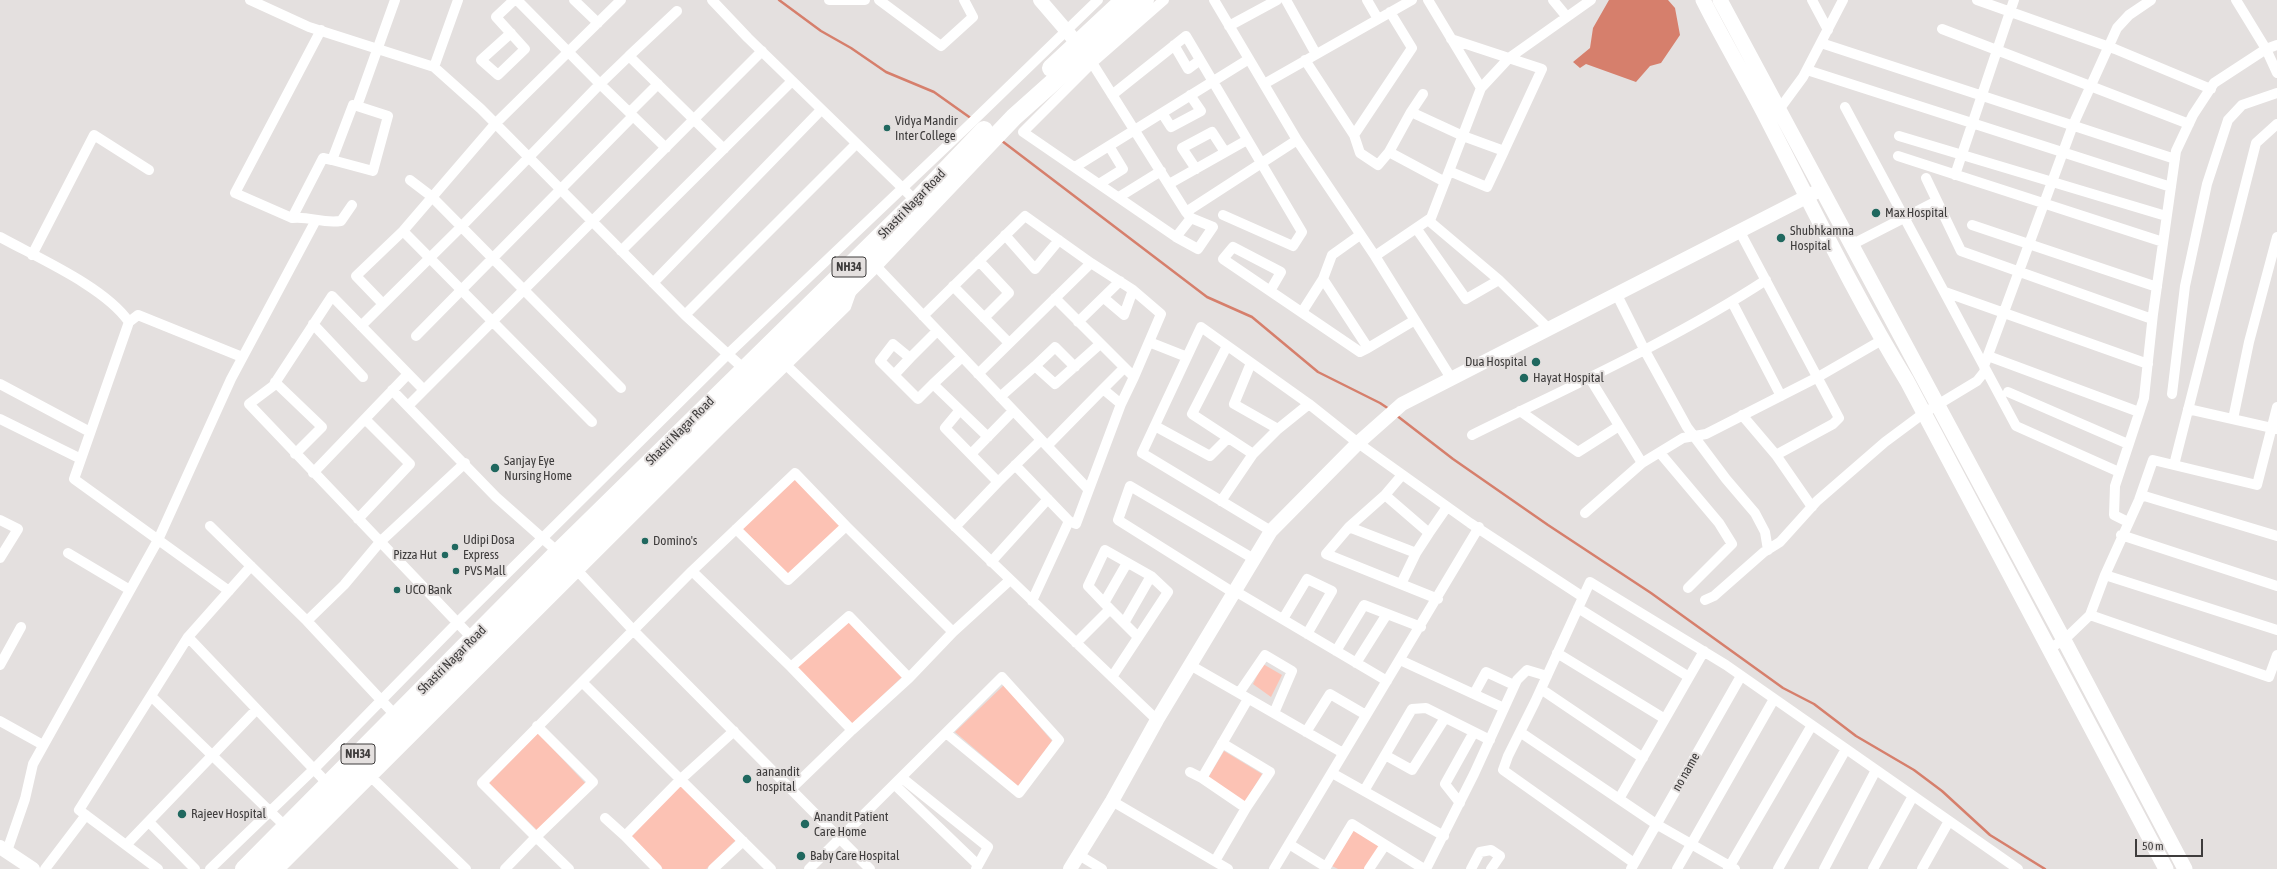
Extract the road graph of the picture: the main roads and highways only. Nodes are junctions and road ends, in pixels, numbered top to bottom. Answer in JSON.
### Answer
{"nodes":[{"id":1,"x":1124,"y":0,"type":"edge"},
{"id":2,"x":1145,"y":0,"type":"edge"},
{"id":3,"x":1703,"y":0,"type":"edge"},
{"id":4,"x":1720,"y":0,"type":"edge"},
{"id":5,"x":1085,"y":53,"type":"junction"},
{"id":6,"x":1772,"y":114,"type":"junction"},
{"id":7,"x":921,"y":206,"type":"junction"},
{"id":8,"x":750,"y":374,"type":"junction"},
{"id":9,"x":1930,"y":410,"type":"junction"},
{"id":10,"x":478,"y":644,"type":"junction"},
{"id":11,"x":2105,"y":716,"type":"junction"},
{"id":12,"x":2089,"y":723,"type":"junction"},
{"id":13,"x":244,"y":869,"type":"edge"},
{"id":14,"x":263,"y":869,"type":"edge"},
{"id":15,"x":2166,"y":869,"type":"edge"},
{"id":16,"x":2185,"y":869,"type":"edge"}],
"edges":[{"from":1,"to":5,"type":"highway","name":"Shastri Nagar Road","number":"NH34"},
{"from":2,"to":5,"type":"highway","number":"NH34"},
{"from":3,"to":6,"type":"main road"},
{"from":4,"to":6,"type":"main road"},
{"from":5,"to":7,"type":"highway","name":"Shastri Nagar Road","number":"NH34"},
{"from":6,"to":9,"type":"main road"},
{"from":6,"to":9,"type":"main road"},
{"from":7,"to":8,"type":"highway","name":"Shastri Nagar Road","number":"NH34"},
{"from":7,"to":8,"type":"highway","number":"NH34"},
{"from":8,"to":10,"type":"highway","name":"Shastri Nagar Road","number":"NH34"},
{"from":9,"to":11,"type":"main road"},
{"from":9,"to":12,"type":"main road"},
{"from":10,"to":13,"type":"highway","name":"Shastri Nagar Road","number":"NH34"},
{"from":10,"to":14,"type":"highway","number":"NH34"},
{"from":11,"to":12,"type":"main road"},
{"from":11,"to":16,"type":"main road"},
{"from":12,"to":15,"type":"main road"}]}
